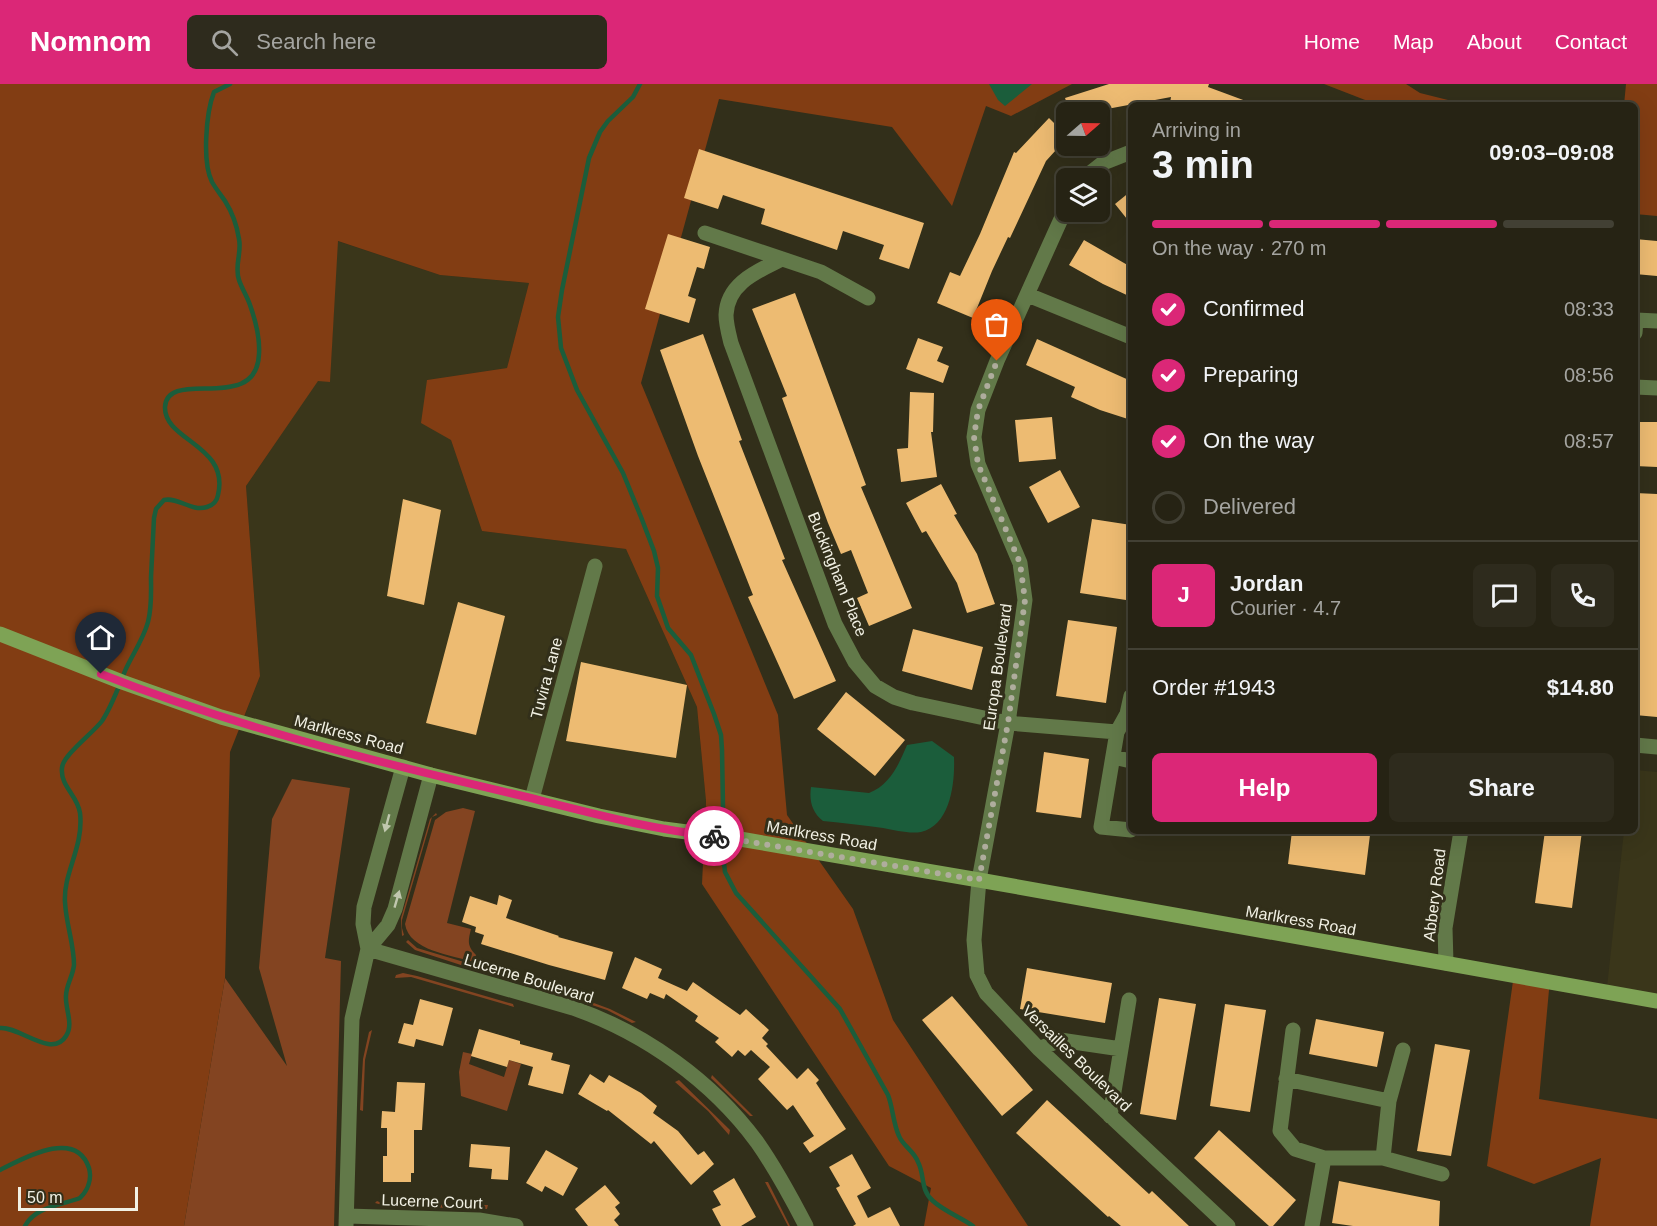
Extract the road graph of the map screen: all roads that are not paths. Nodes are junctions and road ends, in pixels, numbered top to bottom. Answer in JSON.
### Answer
{"nodes":[{"id":1,"x":1128,"y":153,"type":"edge"},
{"id":2,"x":1097,"y":168,"type":"edge"},
{"id":3,"x":1060,"y":222,"type":"edge"},
{"id":4,"x":705,"y":233,"type":"dead end"},
{"id":5,"x":782,"y":258,"type":"junction"},
{"id":6,"x":1028,"y":295,"type":"junction"},
{"id":7,"x":868,"y":298,"type":"dead end"},
{"id":8,"x":1638,"y":320,"type":"edge"},
{"id":9,"x":1657,"y":321,"type":"edge"},
{"id":10,"x":1128,"y":337,"type":"edge"},
{"id":11,"x":1638,"y":387,"type":"edge"},
{"id":12,"x":1657,"y":388,"type":"edge"},
{"id":13,"x":595,"y":566,"type":"dead end"},
{"id":14,"x":0,"y":634,"type":"edge"},
{"id":15,"x":1128,"y":707,"type":"edge"},
{"id":16,"x":1008,"y":723,"type":"junction"},
{"id":17,"x":1117,"y":732,"type":"junction"},
{"id":18,"x":1638,"y":745,"type":"edge"},
{"id":19,"x":1657,"y":747,"type":"edge"},
{"id":20,"x":1113,"y":757,"type":"junction"},
{"id":21,"x":1128,"y":760,"type":"edge"},
{"id":22,"x":403,"y":767,"type":"junction"},
{"id":23,"x":431,"y":774,"type":"junction"},
{"id":24,"x":532,"y":799,"type":"junction"},
{"id":25,"x":1128,"y":830,"type":"edge"},
{"id":26,"x":1461,"y":834,"type":"edge"},
{"id":27,"x":979,"y":880,"type":"junction"},
{"id":28,"x":368,"y":949,"type":"junction"},
{"id":29,"x":1446,"y":963,"type":"junction"},
{"id":30,"x":1129,"y":1000,"type":"dead end"},
{"id":31,"x":1657,"y":1001,"type":"edge"},
{"id":32,"x":1293,"y":1030,"type":"dead end"},
{"id":33,"x":1039,"y":1048,"type":"junction"},
{"id":34,"x":1121,"y":1049,"type":"junction"},
{"id":35,"x":1402,"y":1050,"type":"dead end"},
{"id":36,"x":1286,"y":1079,"type":"junction"},
{"id":37,"x":1389,"y":1101,"type":"junction"},
{"id":38,"x":1110,"y":1116,"type":"junction"},
{"id":39,"x":1324,"y":1158,"type":"junction"},
{"id":40,"x":1383,"y":1158,"type":"junction"},
{"id":41,"x":1442,"y":1173,"type":"dead end"},
{"id":42,"x":347,"y":1221,"type":"edge"},
{"id":43,"x":516,"y":1226,"type":"edge"},
{"id":44,"x":806,"y":1226,"type":"edge"},
{"id":45,"x":1228,"y":1226,"type":"edge"},
{"id":46,"x":1311,"y":1226,"type":"edge"}],
"edges":[{"from":1,"to":2,"type":"street"},
{"from":3,"to":6,"type":"street","name":"Europa Boulevard"},
{"from":4,"to":5,"type":"street"},
{"from":5,"to":7,"type":"street"},
{"from":5,"to":16,"type":"street","name":"Buckingham Place"},
{"from":6,"to":10,"type":"street"},
{"from":6,"to":16,"type":"street","name":"Europa Boulevard"},
{"from":8,"to":9,"type":"street"},
{"from":11,"to":12,"type":"street"},
{"from":13,"to":24,"type":"street","name":"Tuvira Lane"},
{"from":14,"to":22,"type":"street","name":"Marlkress Road"},
{"from":15,"to":17,"type":"street"},
{"from":16,"to":17,"type":"street","name":"Buckingham Place"},
{"from":16,"to":27,"type":"street","name":"Europa Boulevard"},
{"from":17,"to":20,"type":"street"},
{"from":18,"to":19,"type":"street"},
{"from":20,"to":21,"type":"street"},
{"from":20,"to":25,"type":"street"},
{"from":22,"to":23,"type":"street","name":"Marlkress Road"},
{"from":22,"to":28,"type":"street","one_way":true},
{"from":23,"to":24,"type":"street","name":"Marlkress Road"},
{"from":28,"to":23,"type":"street","one_way":true},
{"from":24,"to":27,"type":"street","name":"Marlkress Road"},
{"from":26,"to":29,"type":"street","name":"Abbery Road"},
{"from":27,"to":29,"type":"street","name":"Marlkress Road"},
{"from":27,"to":33,"type":"street","name":"Versailles Boulevard"},
{"from":28,"to":42,"type":"street"},
{"from":28,"to":44,"type":"street","name":"Lucerne Boulevard"},
{"from":29,"to":31,"type":"street","name":"Marlkress Road"},
{"from":30,"to":34,"type":"street"},
{"from":32,"to":36,"type":"street"},
{"from":33,"to":34,"type":"street"},
{"from":33,"to":38,"type":"street","name":"Versailles Boulevard"},
{"from":34,"to":38,"type":"street"},
{"from":35,"to":37,"type":"street"},
{"from":36,"to":37,"type":"street"},
{"from":36,"to":39,"type":"street"},
{"from":37,"to":40,"type":"street"},
{"from":38,"to":45,"type":"street","name":"Versailles Boulevard"},
{"from":39,"to":40,"type":"street"},
{"from":39,"to":46,"type":"street"},
{"from":40,"to":41,"type":"street"},
{"from":42,"to":43,"type":"street","name":"Lucerne Court"}]}
